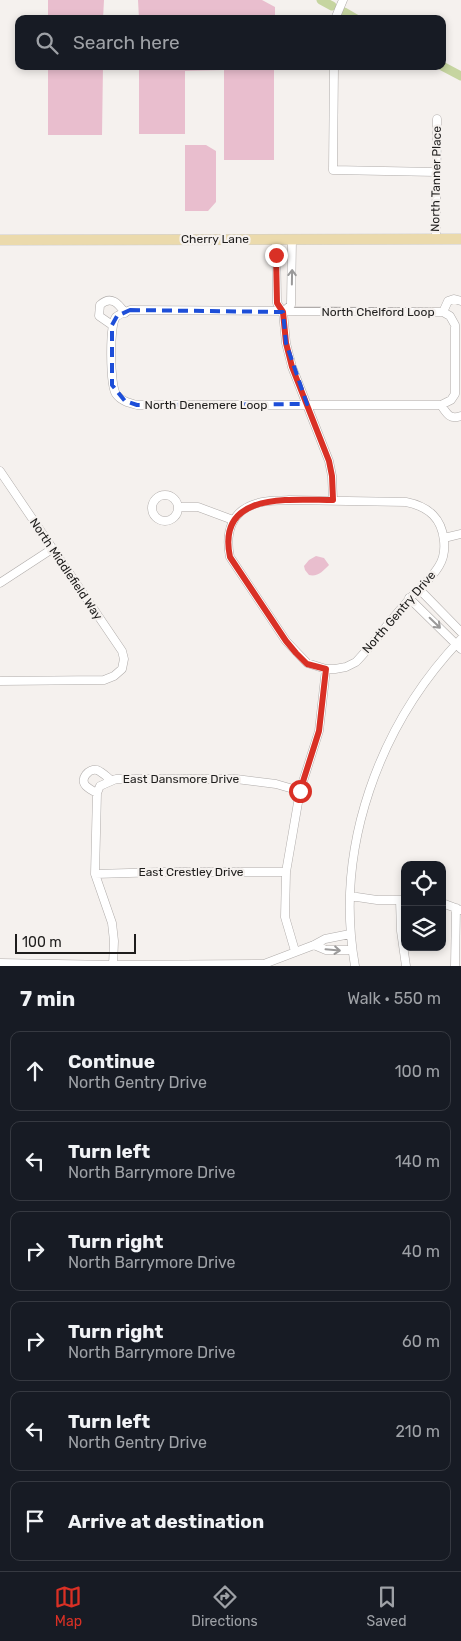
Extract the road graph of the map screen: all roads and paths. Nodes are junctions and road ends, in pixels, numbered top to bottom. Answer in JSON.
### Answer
{"nodes":[{"id":1,"x":342,"y":0,"type":"edge"},
{"id":2,"x":336,"y":15,"type":"edge"},
{"id":3,"x":334,"y":70,"type":"edge"},
{"id":4,"x":437,"y":119,"type":"dead end"},
{"id":5,"x":436,"y":172,"type":"junction"},
{"id":6,"x":276,"y":239,"type":"junction"},
{"id":7,"x":292,"y":239,"type":"junction"},
{"id":8,"x":436,"y":239,"type":"junction"},
{"id":9,"x":461,"y":239,"type":"edge"},
{"id":10,"x":0,"y":240,"type":"edge"},
{"id":11,"x":461,"y":301,"type":"edge"},
{"id":12,"x":283,"y":312,"type":"junction"},
{"id":13,"x":442,"y":312,"type":"junction"},
{"id":14,"x":125,"y":313,"type":"junction"},
{"id":15,"x":458,"y":323,"type":"edge"},
{"id":16,"x":112,"y":325,"type":"junction"},
{"id":17,"x":458,"y":396,"type":"edge"},
{"id":18,"x":307,"y":404,"type":"junction"},
{"id":19,"x":442,"y":405,"type":"junction"},
{"id":20,"x":461,"y":416,"type":"edge"},
{"id":21,"x":0,"y":471,"type":"edge"},
{"id":22,"x":333,"y":500,"type":"junction"},
{"id":23,"x":179,"y":507,"type":"dead end"},
{"id":24,"x":233,"y":520,"type":"junction"},
{"id":25,"x":461,"y":534,"type":"edge"},
{"id":26,"x":444,"y":538,"type":"junction"},
{"id":27,"x":52,"y":549,"type":"junction"},
{"id":28,"x":0,"y":583,"type":"edge"},
{"id":29,"x":418,"y":589,"type":"junction"},
{"id":30,"x":409,"y":598,"type":"junction"},
{"id":31,"x":461,"y":632,"type":"edge"},
{"id":32,"x":459,"y":644,"type":"edge"},
{"id":33,"x":326,"y":669,"type":"junction"},
{"id":34,"x":0,"y":682,"type":"edge"},
{"id":35,"x":111,"y":780,"type":"junction"},
{"id":36,"x":300,"y":791,"type":"junction"},
{"id":37,"x":97,"y":793,"type":"junction"},
{"id":38,"x":286,"y":872,"type":"junction"},
{"id":39,"x":95,"y":874,"type":"junction"},
{"id":40,"x":350,"y":896,"type":"junction"},
{"id":41,"x":401,"y":900,"type":"edge"},
{"id":42,"x":446,"y":904,"type":"edge"},
{"id":43,"x":403,"y":906,"type":"edge"},
{"id":44,"x":458,"y":909,"type":"edge"},
{"id":45,"x":350,"y":934,"type":"junction"},
{"id":46,"x":314,"y":945,"type":"junction"},
{"id":47,"x":352,"y":950,"type":"junction"},
{"id":48,"x":295,"y":951,"type":"junction"},
{"id":49,"x":0,"y":963,"type":"edge"},
{"id":50,"x":114,"y":965,"type":"edge"},
{"id":51,"x":355,"y":966,"type":"edge"},
{"id":52,"x":406,"y":966,"type":"edge"},
{"id":53,"x":455,"y":966,"type":"edge"}],
"edges":[{"from":1,"to":2,"type":"street"},
{"from":3,"to":5,"type":"street"},
{"from":4,"to":5,"type":"street","name":"North Tanner Place"},
{"from":5,"to":8,"type":"street","name":"North Tanner Place"},
{"from":6,"to":7,"type":"main road","name":"Cherry Lane"},
{"from":6,"to":10,"type":"main road","name":"Cherry Lane"},
{"from":6,"to":12,"type":"street"},
{"from":7,"to":8,"type":"main road","name":"Cherry Lane"},
{"from":12,"to":7,"type":"street","one_way":true},
{"from":8,"to":9,"type":"main road","name":"Cherry Lane"},
{"from":11,"to":13,"type":"street"},
{"from":12,"to":13,"type":"street","name":"North Chelford Loop"},
{"from":12,"to":14,"type":"street"},
{"from":12,"to":18,"type":"street"},
{"from":13,"to":15,"type":"street","name":"North Chelford Loop"},
{"from":14,"to":16,"type":"street"},
{"from":14,"to":16,"type":"street"},
{"from":15,"to":17,"type":"street","name":"North Chelford Loop"},
{"from":16,"to":18,"type":"street","name":"North Denemere Loop"},
{"from":17,"to":19,"type":"street","name":"North Chelford Loop"},
{"from":18,"to":19,"type":"street"},
{"from":18,"to":22,"type":"street"},
{"from":19,"to":20,"type":"street"},
{"from":21,"to":27,"type":"street","name":"North Middlefield Way"},
{"from":22,"to":24,"type":"street"},
{"from":22,"to":26,"type":"street"},
{"from":23,"to":24,"type":"street"},
{"from":24,"to":33,"type":"street"},
{"from":25,"to":26,"type":"street"},
{"from":26,"to":29,"type":"street","name":"North Gentry Drive"},
{"from":27,"to":28,"type":"street"},
{"from":27,"to":34,"type":"street","name":"North Middlefield Way"},
{"from":29,"to":30,"type":"street","name":"North Gentry Drive"},
{"from":29,"to":31,"type":"street"},
{"from":30,"to":32,"type":"street","one_way":true},
{"from":30,"to":33,"type":"street","name":"North Gentry Drive"},
{"from":32,"to":40,"type":"street"},
{"from":33,"to":36,"type":"street"},
{"from":35,"to":36,"type":"street","name":"East Dansmore Drive"},
{"from":35,"to":37,"type":"street","name":"East Dansmore Drive"},
{"from":35,"to":37,"type":"street"},
{"from":36,"to":38,"type":"street"},
{"from":37,"to":39,"type":"street"},
{"from":38,"to":39,"type":"street","name":"East Crestley Drive"},
{"from":38,"to":48,"type":"street"},
{"from":39,"to":50,"type":"street"},
{"from":40,"to":41,"type":"street"},
{"from":40,"to":45,"type":"street"},
{"from":42,"to":44,"type":"street"},
{"from":43,"to":52,"type":"street"},
{"from":44,"to":53,"type":"street"},
{"from":45,"to":46,"type":"street"},
{"from":45,"to":47,"type":"street"},
{"from":46,"to":47,"type":"street","one_way":true},
{"from":46,"to":48,"type":"street"},
{"from":47,"to":51,"type":"street"},
{"from":48,"to":50,"type":"street"},
{"from":49,"to":50,"type":"street"}]}
